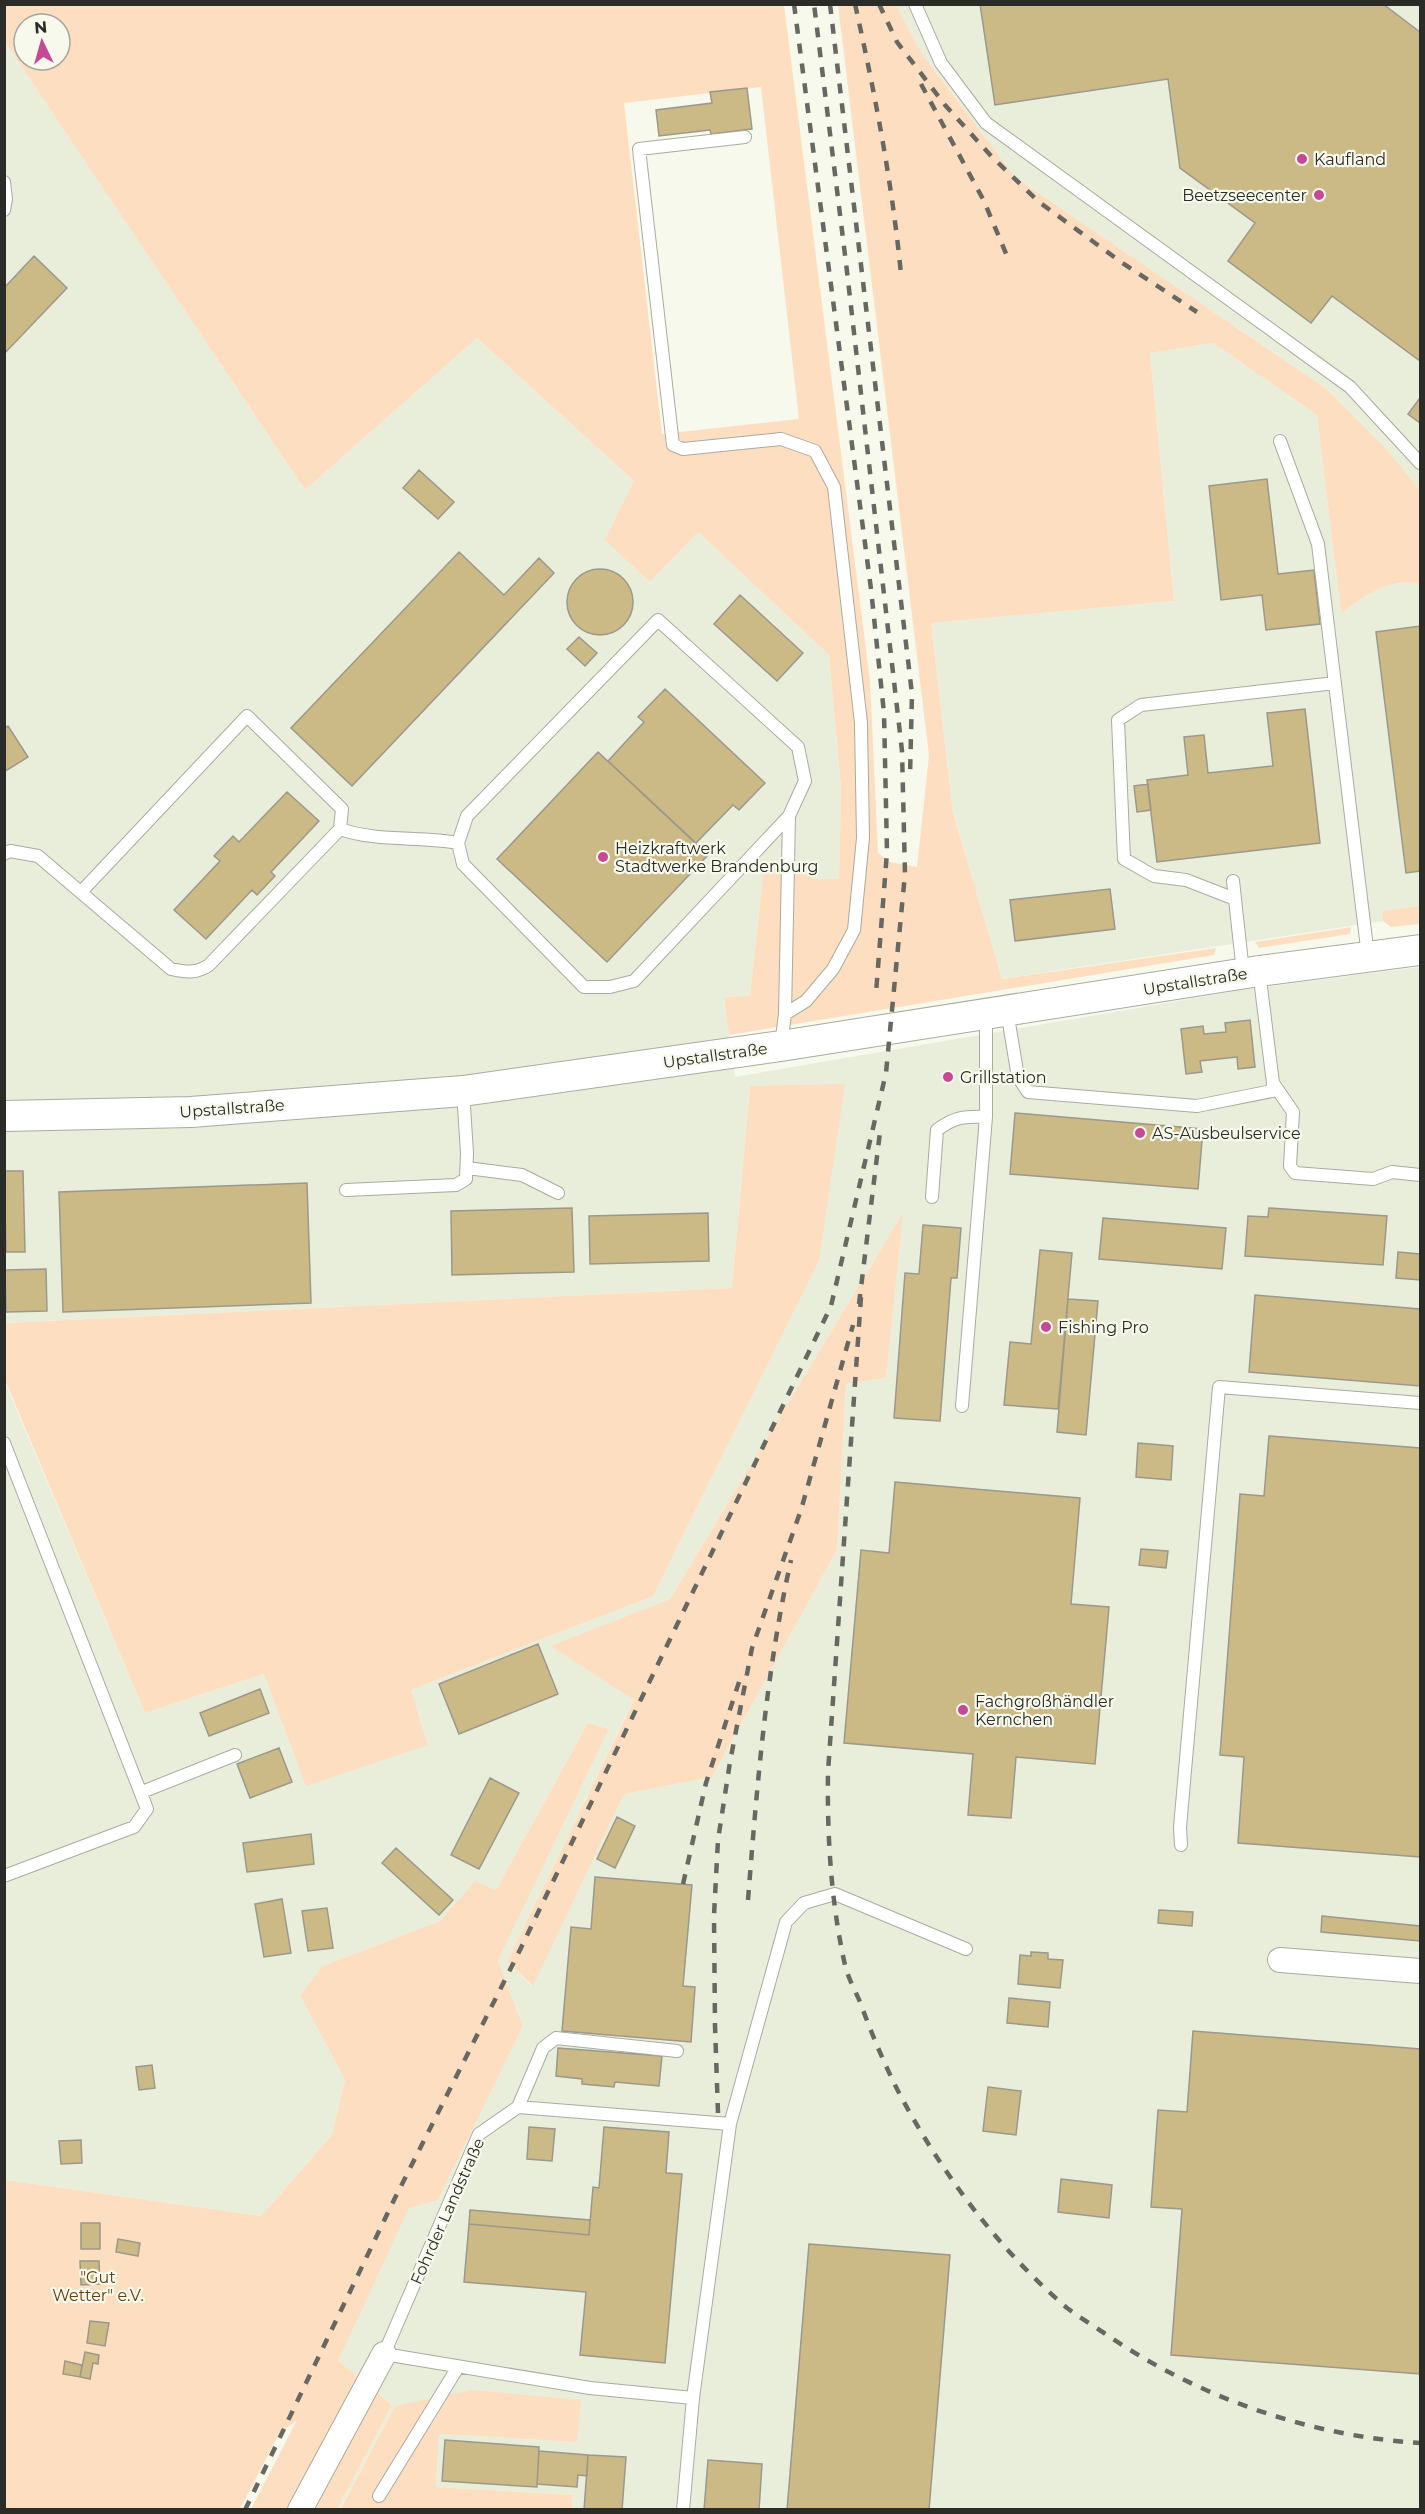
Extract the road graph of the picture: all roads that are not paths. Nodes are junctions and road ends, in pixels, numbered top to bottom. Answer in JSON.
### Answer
{"nodes":[{"id":1,"x":915,"y":4,"type":"edge"},
{"id":2,"x":745,"y":137,"type":"dead end"},
{"id":3,"x":4,"y":182,"type":"edge"},
{"id":4,"x":4,"y":210,"type":"edge"},
{"id":5,"x":1280,"y":441,"type":"dead end"},
{"id":6,"x":1420,"y":463,"type":"edge"},
{"id":7,"x":1335,"y":683,"type":"junction"},
{"id":8,"x":789,"y":816,"type":"junction"},
{"id":9,"x":340,"y":830,"type":"junction"},
{"id":10,"x":458,"y":843,"type":"junction"},
{"id":11,"x":4,"y":854,"type":"edge"},
{"id":12,"x":1233,"y":881,"type":"dead end"},
{"id":13,"x":82,"y":891,"type":"junction"},
{"id":14,"x":1235,"y":899,"type":"junction"},
{"id":15,"x":1420,"y":950,"type":"edge"},
{"id":16,"x":1368,"y":957,"type":"junction"},
{"id":17,"x":1251,"y":972,"type":"junction"},
{"id":18,"x":995,"y":1013,"type":"junction"},
{"id":19,"x":785,"y":1014,"type":"junction"},
{"id":20,"x":781,"y":1046,"type":"junction"},
{"id":21,"x":1273,"y":1083,"type":"junction"},
{"id":22,"x":463,"y":1091,"type":"junction"},
{"id":23,"x":4,"y":1116,"type":"edge"},
{"id":24,"x":986,"y":1116,"type":"junction"},
{"id":25,"x":467,"y":1168,"type":"junction"},
{"id":26,"x":1420,"y":1175,"type":"edge"},
{"id":27,"x":346,"y":1190,"type":"dead end"},
{"id":28,"x":558,"y":1193,"type":"dead end"},
{"id":29,"x":933,"y":1197,"type":"dead end"},
{"id":30,"x":1420,"y":1402,"type":"edge"},
{"id":31,"x":962,"y":1406,"type":"dead end"},
{"id":32,"x":4,"y":1443,"type":"edge"},
{"id":33,"x":235,"y":1755,"type":"dead end"},
{"id":34,"x":142,"y":1792,"type":"junction"},
{"id":35,"x":1181,"y":1845,"type":"dead end"},
{"id":36,"x":4,"y":1876,"type":"edge"},
{"id":37,"x":966,"y":1949,"type":"dead end"},
{"id":38,"x":1280,"y":1960,"type":"dead end"},
{"id":39,"x":1420,"y":1971,"type":"edge"},
{"id":40,"x":677,"y":2051,"type":"dead end"},
{"id":41,"x":518,"y":2107,"type":"junction"},
{"id":42,"x":730,"y":2124,"type":"junction"},
{"id":43,"x":384,"y":2354,"type":"junction"},
{"id":44,"x":458,"y":2367,"type":"junction"},
{"id":45,"x":693,"y":2398,"type":"junction"},
{"id":46,"x":379,"y":2496,"type":"dead end"},
{"id":47,"x":300,"y":2510,"type":"edge"},
{"id":48,"x":683,"y":2510,"type":"edge"}],
"edges":[{"from":1,"to":6,"type":"lane"},
{"from":2,"to":19,"type":"lane"},
{"from":3,"to":4,"type":"lane"},
{"from":5,"to":7,"type":"lane"},
{"from":7,"to":14,"type":"lane"},
{"from":7,"to":16,"type":"lane"},
{"from":8,"to":10,"type":"lane"},
{"from":8,"to":10,"type":"lane"},
{"from":8,"to":19,"type":"lane"},
{"from":9,"to":10,"type":"lane"},
{"from":9,"to":13,"type":"lane"},
{"from":9,"to":13,"type":"lane"},
{"from":11,"to":13,"type":"lane"},
{"from":12,"to":14,"type":"lane"},
{"from":14,"to":17,"type":"lane"},
{"from":15,"to":16,"type":"street","name":"Upstallstraße"},
{"from":16,"to":17,"type":"street","name":"Upstallstraße"},
{"from":17,"to":18,"type":"street","name":"Upstallstraße"},
{"from":17,"to":21,"type":"lane"},
{"from":18,"to":20,"type":"street","name":"Upstallstraße"},
{"from":18,"to":21,"type":"lane"},
{"from":18,"to":24,"type":"lane"},
{"from":19,"to":20,"type":"lane"},
{"from":20,"to":22,"type":"street","name":"Upstallstraße"},
{"from":21,"to":26,"type":"lane"},
{"from":22,"to":23,"type":"street","name":"Upstallstraße"},
{"from":22,"to":25,"type":"lane"},
{"from":24,"to":29,"type":"lane"},
{"from":24,"to":31,"type":"lane"},
{"from":25,"to":27,"type":"lane"},
{"from":25,"to":28,"type":"lane"},
{"from":30,"to":35,"type":"lane"},
{"from":32,"to":34,"type":"lane"},
{"from":33,"to":34,"type":"lane"},
{"from":34,"to":36,"type":"lane"},
{"from":37,"to":42,"type":"lane"},
{"from":38,"to":39,"type":"street"},
{"from":40,"to":41,"type":"lane"},
{"from":41,"to":42,"type":"lane"},
{"from":41,"to":43,"type":"lane","name":"Fohrder Landstraße"},
{"from":42,"to":45,"type":"lane"},
{"from":43,"to":44,"type":"lane"},
{"from":43,"to":47,"type":"street","name":"Fohrder Landstraße"},
{"from":44,"to":45,"type":"lane"},
{"from":44,"to":46,"type":"lane"},
{"from":45,"to":48,"type":"lane"}]}
